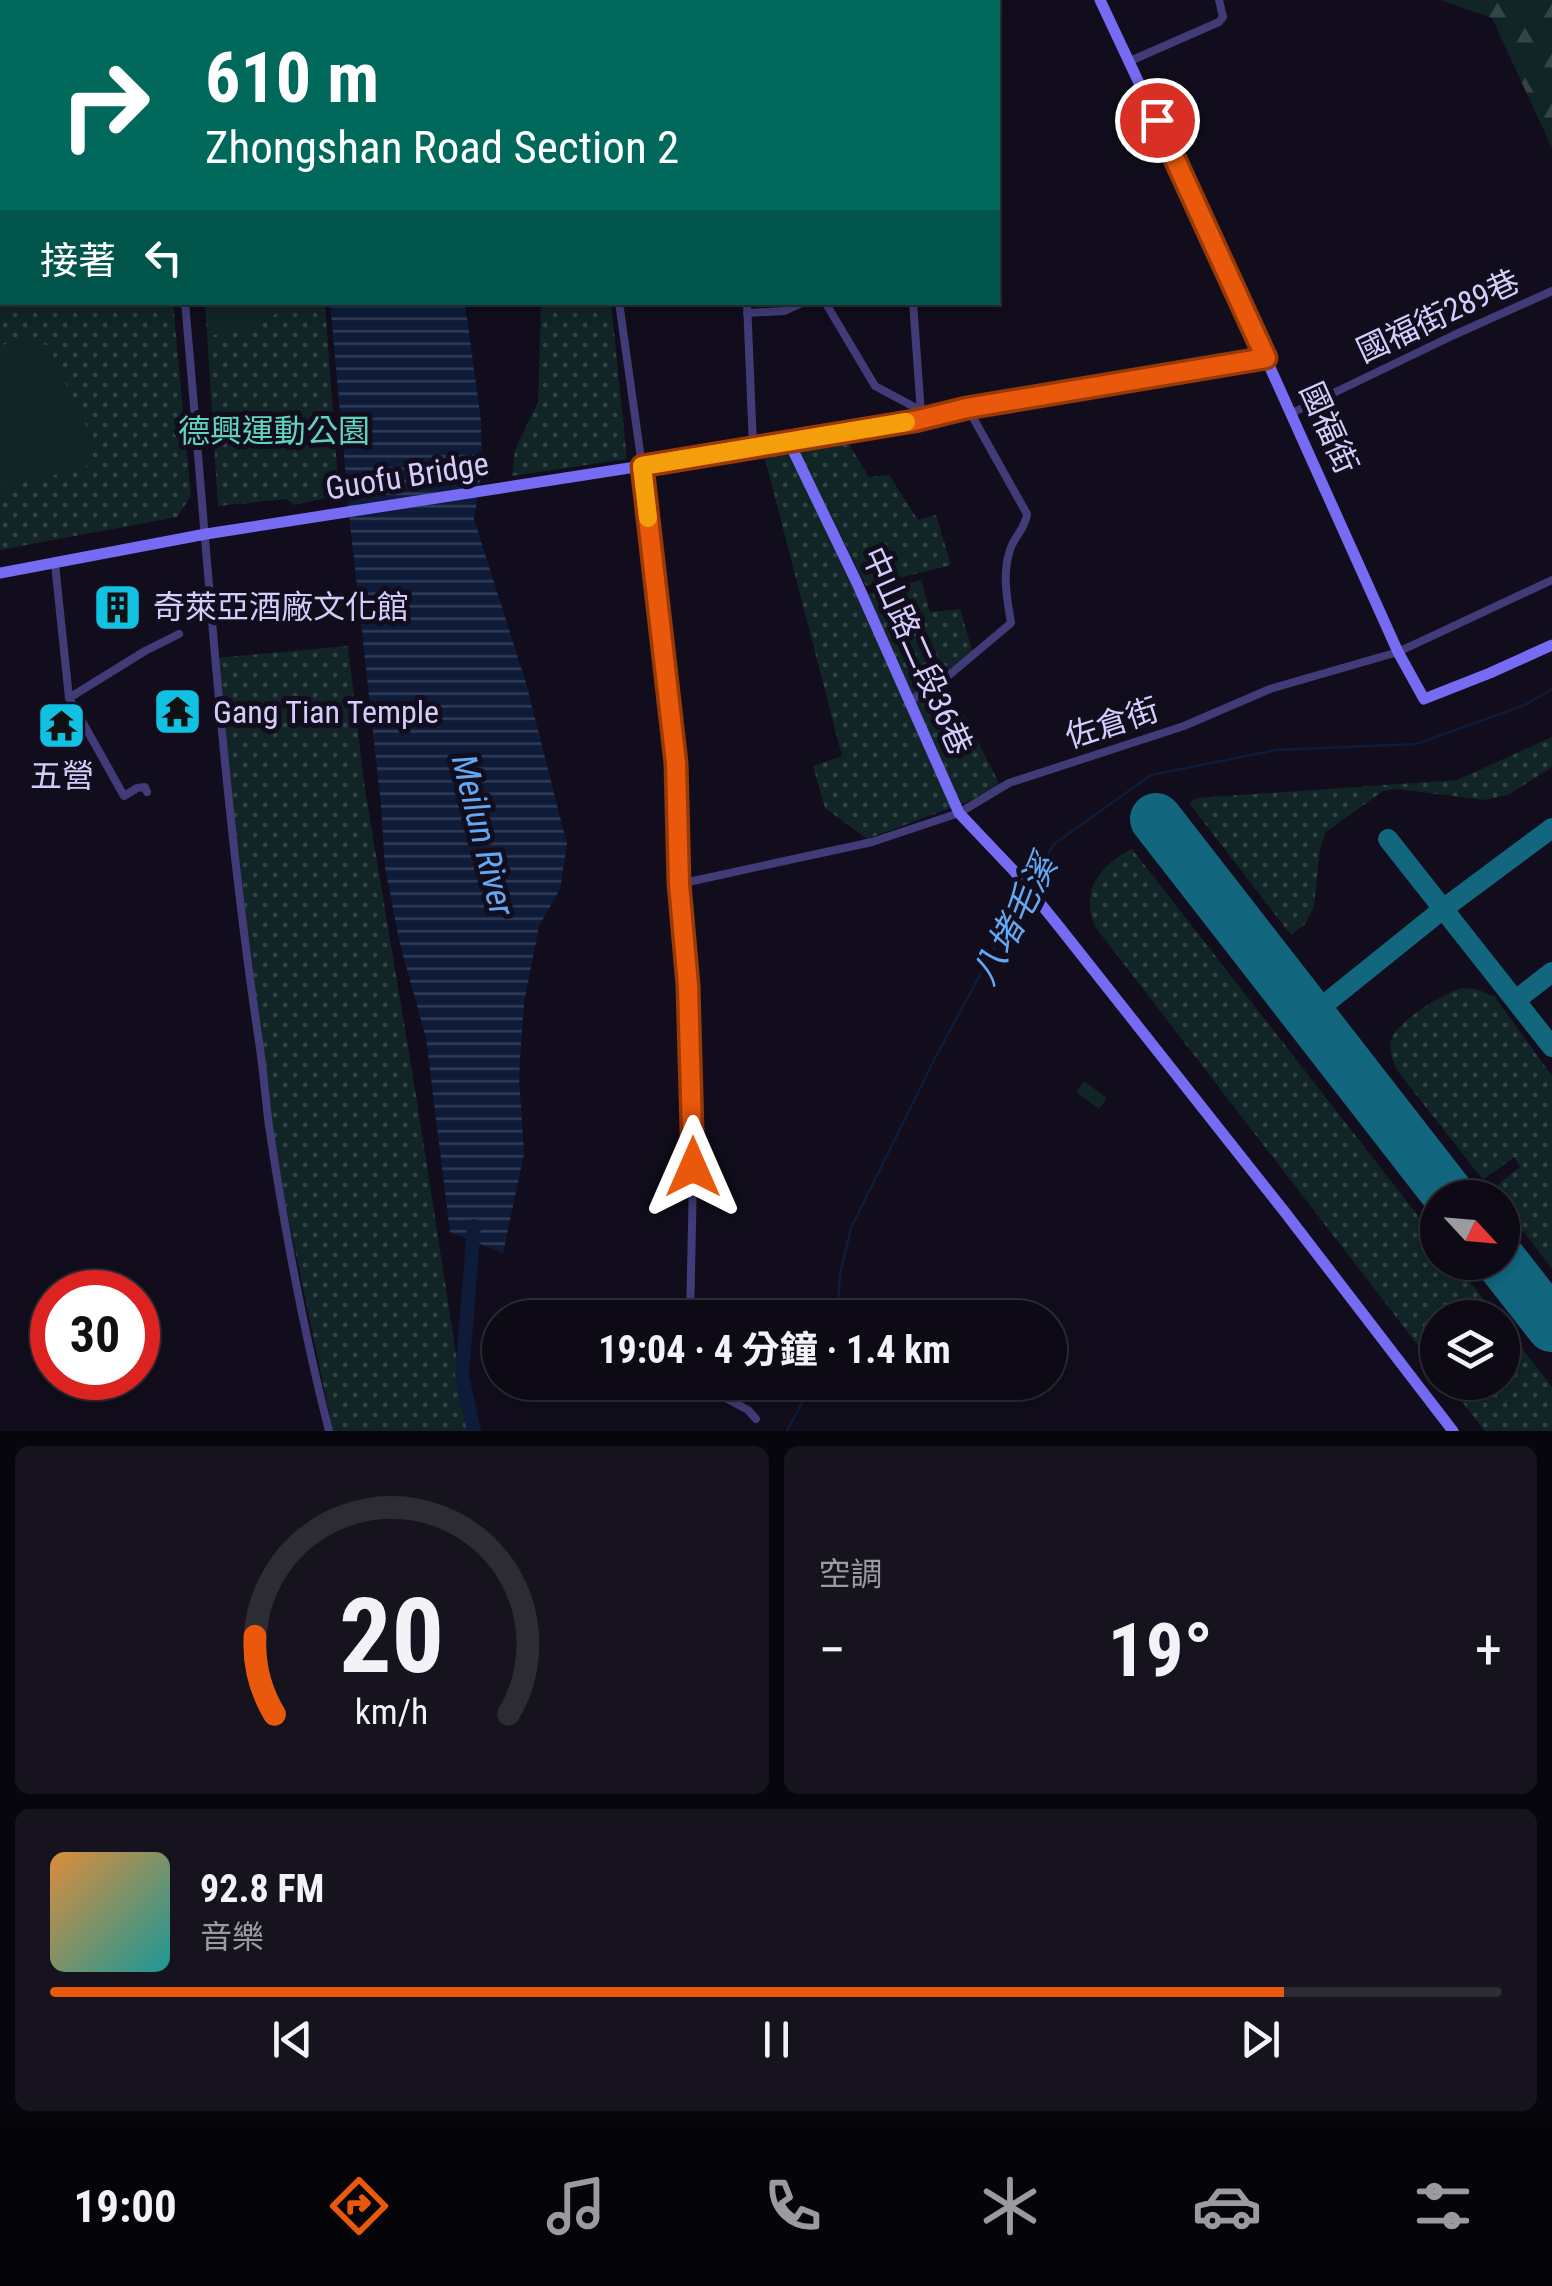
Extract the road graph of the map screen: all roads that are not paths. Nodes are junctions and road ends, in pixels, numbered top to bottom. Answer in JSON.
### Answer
{"nodes":[{"id":1,"x":1100,"y":0,"type":"edge"},
{"id":2,"x":1219,"y":0,"type":"edge"},
{"id":3,"x":1130,"y":60,"type":"junction"},
{"id":4,"x":1552,"y":290,"type":"edge"},
{"id":5,"x":184,"y":305,"type":"edge"},
{"id":6,"x":619,"y":305,"type":"edge"},
{"id":7,"x":747,"y":305,"type":"edge"},
{"id":8,"x":797,"y":305,"type":"edge"},
{"id":9,"x":827,"y":305,"type":"edge"},
{"id":10,"x":913,"y":305,"type":"edge"},
{"id":11,"x":747,"y":313,"type":"junction"},
{"id":12,"x":1266,"y":358,"type":"junction"},
{"id":13,"x":967,"y":408,"type":"junction"},
{"id":14,"x":921,"y":414,"type":"junction"},
{"id":15,"x":1292,"y":414,"type":"junction"},
{"id":16,"x":788,"y":440,"type":"junction"},
{"id":17,"x":753,"y":446,"type":"junction"},
{"id":18,"x":642,"y":466,"type":"junction"},
{"id":19,"x":206,"y":534,"type":"junction"},
{"id":20,"x":55,"y":564,"type":"junction"},
{"id":21,"x":0,"y":574,"type":"edge"},
{"id":22,"x":1552,"y":580,"type":"edge"},
{"id":23,"x":180,"y":634,"type":"dead end"},
{"id":24,"x":1552,"y":646,"type":"edge"},
{"id":25,"x":1398,"y":652,"type":"junction"},
{"id":26,"x":69,"y":698,"type":"junction"},
{"id":27,"x":909,"y":700,"type":"junction"},
{"id":28,"x":147,"y":792,"type":"dead end"},
{"id":29,"x":959,"y":813,"type":"junction"},
{"id":30,"x":679,"y":884,"type":"junction"},
{"id":31,"x":690,"y":1300,"type":"edge"},
{"id":32,"x":729,"y":1400,"type":"edge"},
{"id":33,"x":756,"y":1420,"type":"dead end"},
{"id":34,"x":329,"y":1431,"type":"edge"},
{"id":35,"x":1453,"y":1431,"type":"edge"}],
"edges":[{"from":1,"to":3,"type":"street","name":"國福街"},
{"from":2,"to":3,"type":"street"},
{"from":3,"to":12,"type":"street","name":"國福街"},
{"from":4,"to":15,"type":"street","name":"國福街289巷"},
{"from":5,"to":19,"type":"street"},
{"from":6,"to":18,"type":"street"},
{"from":7,"to":11,"type":"street"},
{"from":8,"to":11,"type":"street"},
{"from":9,"to":14,"type":"street"},
{"from":10,"to":14,"type":"street"},
{"from":11,"to":17,"type":"street"},
{"from":12,"to":13,"type":"street","name":"Guofu Bridge"},
{"from":12,"to":15,"type":"street","name":"國福街"},
{"from":13,"to":14,"type":"street","name":"Guofu Bridge"},
{"from":13,"to":27,"type":"street"},
{"from":14,"to":16,"type":"street","name":"Guofu Bridge"},
{"from":15,"to":25,"type":"street","name":"國福街"},
{"from":16,"to":17,"type":"street","name":"Guofu Bridge"},
{"from":16,"to":27,"type":"street","name":"中山路二段36巷"},
{"from":17,"to":18,"type":"street","name":"Guofu Bridge"},
{"from":18,"to":19,"type":"street","name":"Guofu Bridge"},
{"from":18,"to":30,"type":"street"},
{"from":19,"to":20,"type":"street","name":"Guofu Bridge"},
{"from":19,"to":34,"type":"street"},
{"from":20,"to":21,"type":"street","name":"Guofu Bridge"},
{"from":20,"to":26,"type":"street"},
{"from":22,"to":25,"type":"street","name":"佐倉街"},
{"from":23,"to":26,"type":"street"},
{"from":24,"to":25,"type":"street","name":"國福街"},
{"from":25,"to":29,"type":"street","name":"佐倉街"},
{"from":26,"to":28,"type":"street"},
{"from":27,"to":29,"type":"street","name":"中山路二段36巷"},
{"from":29,"to":30,"type":"street","name":"佐倉街"},
{"from":29,"to":35,"type":"street","name":"中山路二段36巷"},
{"from":30,"to":31,"type":"street"},
{"from":32,"to":33,"type":"street"}]}
